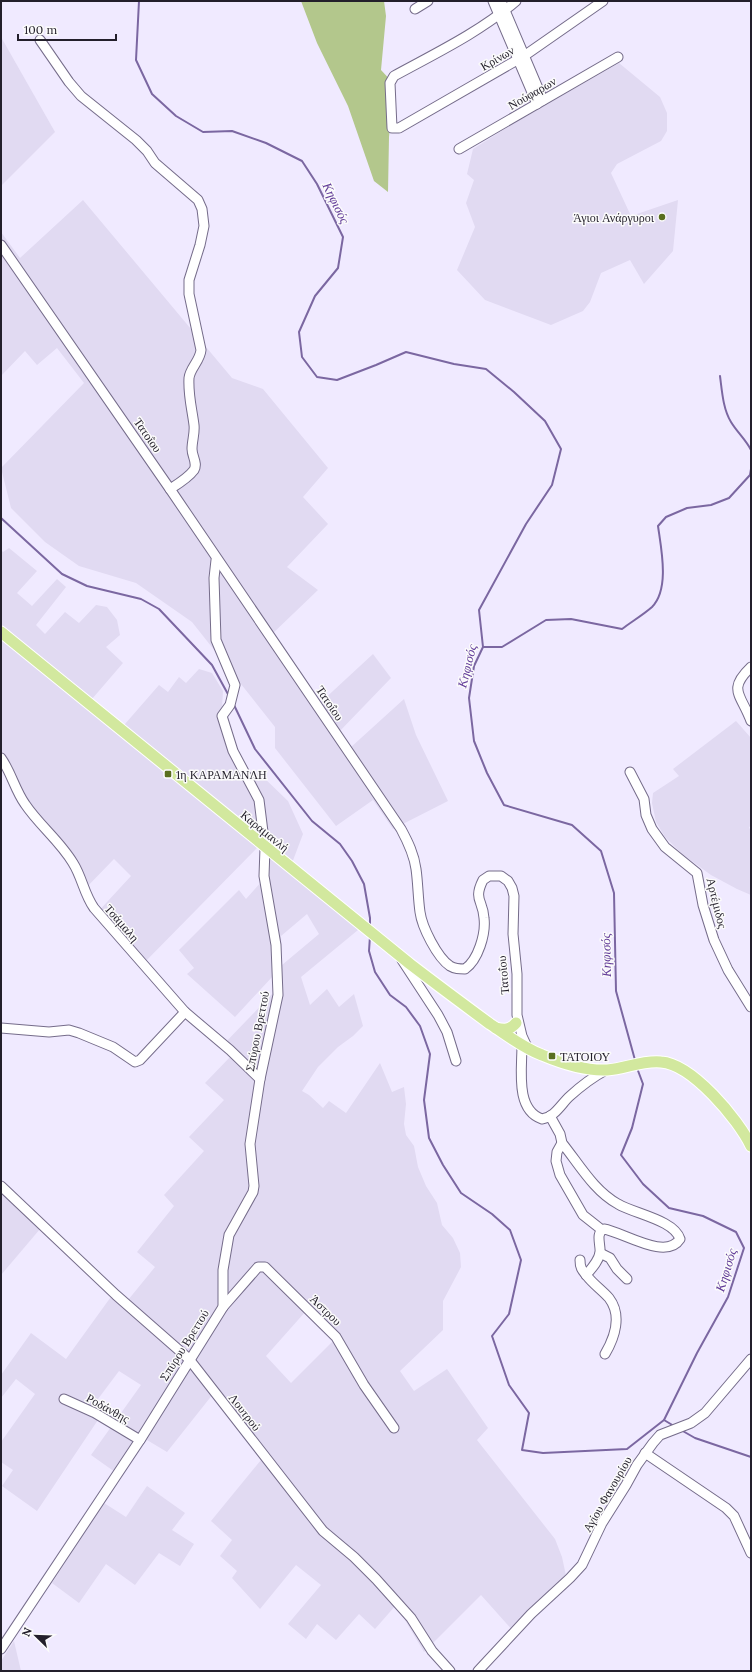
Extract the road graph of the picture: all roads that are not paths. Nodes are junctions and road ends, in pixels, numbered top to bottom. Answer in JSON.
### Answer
{"nodes":[{"id":1,"x":428,"y":1,"type":"edge"},
{"id":2,"x":493,"y":1,"type":"edge"},
{"id":3,"x":501,"y":1,"type":"edge"},
{"id":4,"x":516,"y":1,"type":"edge"},
{"id":5,"x":603,"y":1,"type":"edge"},
{"id":6,"x":415,"y":9,"type":"dead end"},
{"id":7,"x":502,"y":13,"type":"junction"},
{"id":8,"x":40,"y":40,"type":"dead end"},
{"id":9,"x":521,"y":58,"type":"junction"},
{"id":10,"x":618,"y":58,"type":"dead end"},
{"id":11,"x":540,"y":102,"type":"junction"},
{"id":12,"x":459,"y":149,"type":"dead end"},
{"id":13,"x":1,"y":245,"type":"edge"},
{"id":14,"x":170,"y":490,"type":"junction"},
{"id":15,"x":216,"y":560,"type":"junction"},
{"id":16,"x":1,"y":632,"type":"edge"},
{"id":17,"x":751,"y":666,"type":"edge"},
{"id":18,"x":751,"y":721,"type":"edge"},
{"id":19,"x":1,"y":758,"type":"edge"},
{"id":20,"x":630,"y":772,"type":"dead end"},
{"id":21,"x":265,"y":848,"type":"junction"},
{"id":22,"x":398,"y":954,"type":"junction"},
{"id":23,"x":751,"y":1007,"type":"edge"},
{"id":24,"x":518,"y":1009,"type":"junction"},
{"id":25,"x":185,"y":1012,"type":"junction"},
{"id":26,"x":516,"y":1023,"type":"junction"},
{"id":27,"x":1,"y":1028,"type":"edge"},
{"id":28,"x":496,"y":1028,"type":"junction"},
{"id":29,"x":523,"y":1046,"type":"junction"},
{"id":30,"x":456,"y":1061,"type":"dead end"},
{"id":31,"x":606,"y":1070,"type":"junction"},
{"id":32,"x":260,"y":1079,"type":"junction"},
{"id":33,"x":550,"y":1116,"type":"junction"},
{"id":34,"x":562,"y":1143,"type":"junction"},
{"id":35,"x":751,"y":1146,"type":"edge"},
{"id":36,"x":1,"y":1186,"type":"edge"},
{"id":37,"x":602,"y":1230,"type":"junction"},
{"id":38,"x":600,"y":1253,"type":"junction"},
{"id":39,"x":580,"y":1260,"type":"dead end"},
{"id":40,"x":586,"y":1275,"type":"junction"},
{"id":41,"x":627,"y":1279,"type":"dead end"},
{"id":42,"x":223,"y":1307,"type":"junction"},
{"id":43,"x":605,"y":1354,"type":"dead end"},
{"id":44,"x":751,"y":1359,"type":"edge"},
{"id":45,"x":189,"y":1360,"type":"junction"},
{"id":46,"x":64,"y":1399,"type":"dead end"},
{"id":47,"x":394,"y":1428,"type":"dead end"},
{"id":48,"x":140,"y":1440,"type":"junction"},
{"id":49,"x":644,"y":1453,"type":"junction"},
{"id":50,"x":751,"y":1553,"type":"edge"},
{"id":51,"x":1,"y":1650,"type":"edge"},
{"id":52,"x":450,"y":1671,"type":"edge"},
{"id":53,"x":478,"y":1671,"type":"edge"}],
"edges":[{"from":1,"to":6,"type":"street"},
{"from":2,"to":7,"type":"street"},
{"from":3,"to":7,"type":"street"},
{"from":4,"to":7,"type":"street"},
{"from":5,"to":9,"type":"street","name":"Κρίνων"},
{"from":7,"to":9,"type":"street"},
{"from":7,"to":9,"type":"street","name":"Κρίνων"},
{"from":8,"to":14,"type":"street"},
{"from":9,"to":11,"type":"street"},
{"from":10,"to":11,"type":"street","name":"Νούφαρων"},
{"from":11,"to":12,"type":"street","name":"Νούφαρων"},
{"from":13,"to":14,"type":"street","name":"Τατοΐου"},
{"from":14,"to":15,"type":"street","name":"Τατοΐου"},
{"from":15,"to":21,"type":"street","name":"Σπύρου Βρεττού"},
{"from":15,"to":24,"type":"street","name":"Τατοΐου"},
{"from":16,"to":21,"type":"main road","name":"Καραμανλή"},
{"from":17,"to":18,"type":"street"},
{"from":19,"to":25,"type":"street","name":"Τσάμαλη"},
{"from":20,"to":23,"type":"street","name":"Αρτέμιδος"},
{"from":21,"to":22,"type":"main road","name":"Καραμανλή"},
{"from":21,"to":32,"type":"street","name":"Σπύρου Βρεττού"},
{"from":22,"to":28,"type":"main road","name":"Καραμανλή"},
{"from":22,"to":30,"type":"street"},
{"from":24,"to":26,"type":"street","name":"Τατοΐου"},
{"from":24,"to":29,"type":"street","name":"Τατοΐου"},
{"from":25,"to":27,"type":"street"},
{"from":25,"to":32,"type":"street","name":"Τσάμαλη"},
{"from":26,"to":28,"type":"main road"},
{"from":26,"to":29,"type":"street","name":"Τατοΐου"},
{"from":28,"to":29,"type":"main road","name":"Καραμανλή"},
{"from":29,"to":31,"type":"main road"},
{"from":29,"to":33,"type":"street"},
{"from":31,"to":33,"type":"street"},
{"from":31,"to":35,"type":"main road"},
{"from":32,"to":42,"type":"street","name":"Σπύρου Βρεττού"},
{"from":33,"to":34,"type":"street"},
{"from":34,"to":37,"type":"street"},
{"from":34,"to":37,"type":"street"},
{"from":36,"to":45,"type":"street","name":"Λουτρού"},
{"from":37,"to":38,"type":"street"},
{"from":38,"to":40,"type":"street"},
{"from":38,"to":41,"type":"street"},
{"from":39,"to":40,"type":"street"},
{"from":40,"to":43,"type":"street"},
{"from":42,"to":45,"type":"street","name":"Σπύρου Βρεττού"},
{"from":42,"to":47,"type":"street","name":"Άστρου"},
{"from":44,"to":49,"type":"street","name":"Αγίου Φανουρίου"},
{"from":45,"to":48,"type":"street","name":"Σπύρου Βρεττού"},
{"from":45,"to":52,"type":"street","name":"Λουτρού"},
{"from":46,"to":48,"type":"street","name":"Ροδάνθης"},
{"from":48,"to":51,"type":"street","name":"Σπύρου Βρεττού"},
{"from":49,"to":50,"type":"street"},
{"from":49,"to":53,"type":"street","name":"Αγίου Φανουρίου"}]}
